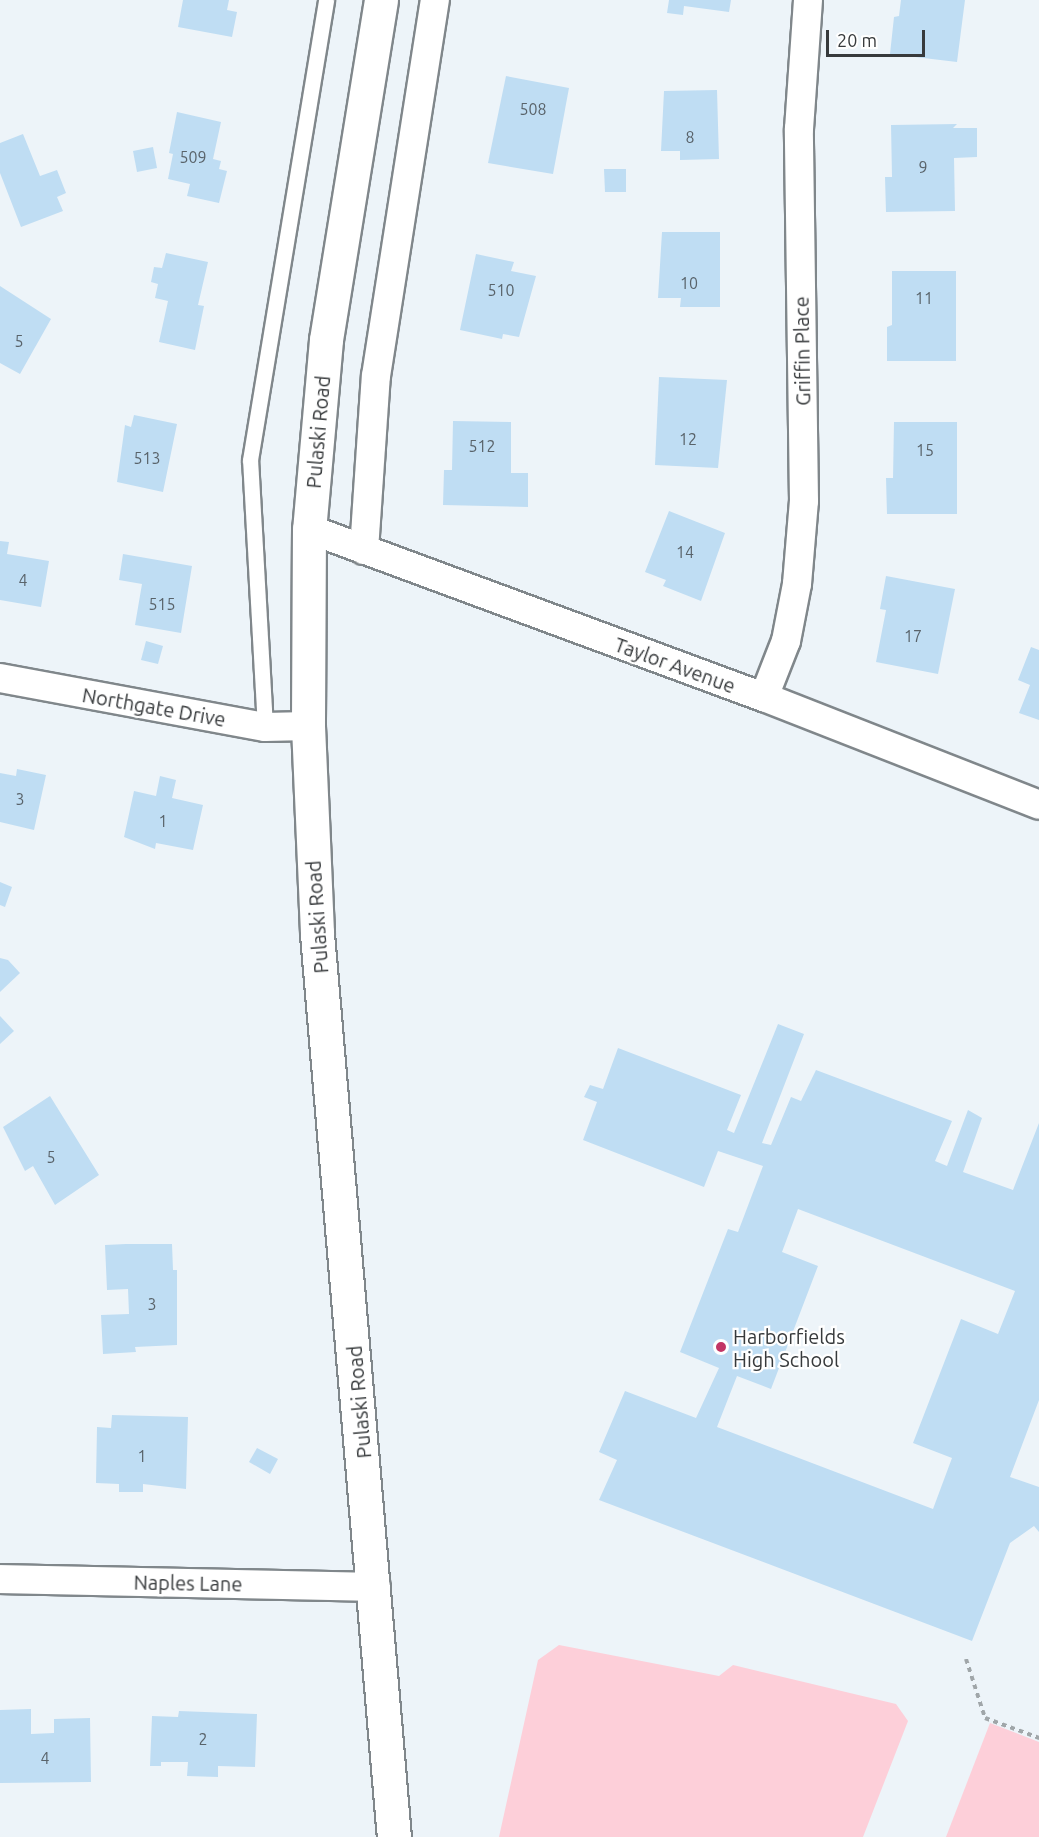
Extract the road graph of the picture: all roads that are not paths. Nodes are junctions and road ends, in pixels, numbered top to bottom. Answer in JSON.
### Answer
{"nodes":[{"id":1,"x":326,"y":0,"type":"edge"},
{"id":2,"x":381,"y":0,"type":"edge"},
{"id":3,"x":435,"y":0,"type":"edge"},
{"id":4,"x":808,"y":0,"type":"edge"},
{"id":5,"x":309,"y":529,"type":"junction"},
{"id":6,"x":364,"y":550,"type":"junction"},
{"id":7,"x":0,"y":678,"type":"edge"},
{"id":8,"x":764,"y":697,"type":"junction"},
{"id":9,"x":308,"y":726,"type":"junction"},
{"id":10,"x":265,"y":728,"type":"junction"},
{"id":11,"x":1039,"y":805,"type":"edge"},
{"id":12,"x":0,"y":1580,"type":"edge"},
{"id":13,"x":376,"y":1587,"type":"junction"},
{"id":14,"x":394,"y":1837,"type":"edge"}],
"edges":[{"from":1,"to":10,"type":"lane"},
{"from":2,"to":5,"type":"main road","name":"Pulaski Road"},
{"from":3,"to":6,"type":"street"},
{"from":4,"to":8,"type":"street","name":"Griffin Place"},
{"from":5,"to":6,"type":"street","name":"Taylor Avenue"},
{"from":5,"to":9,"type":"main road","name":"Pulaski Road"},
{"from":6,"to":8,"type":"street","name":"Taylor Avenue"},
{"from":7,"to":10,"type":"street","name":"Northgate Drive"},
{"from":8,"to":11,"type":"street","name":"Taylor Avenue"},
{"from":9,"to":10,"type":"street","name":"Northgate Drive"},
{"from":9,"to":13,"type":"main road","name":"Pulaski Road"},
{"from":12,"to":13,"type":"street","name":"Naples Lane"},
{"from":13,"to":14,"type":"main road","name":"Pulaski Road"}]}
